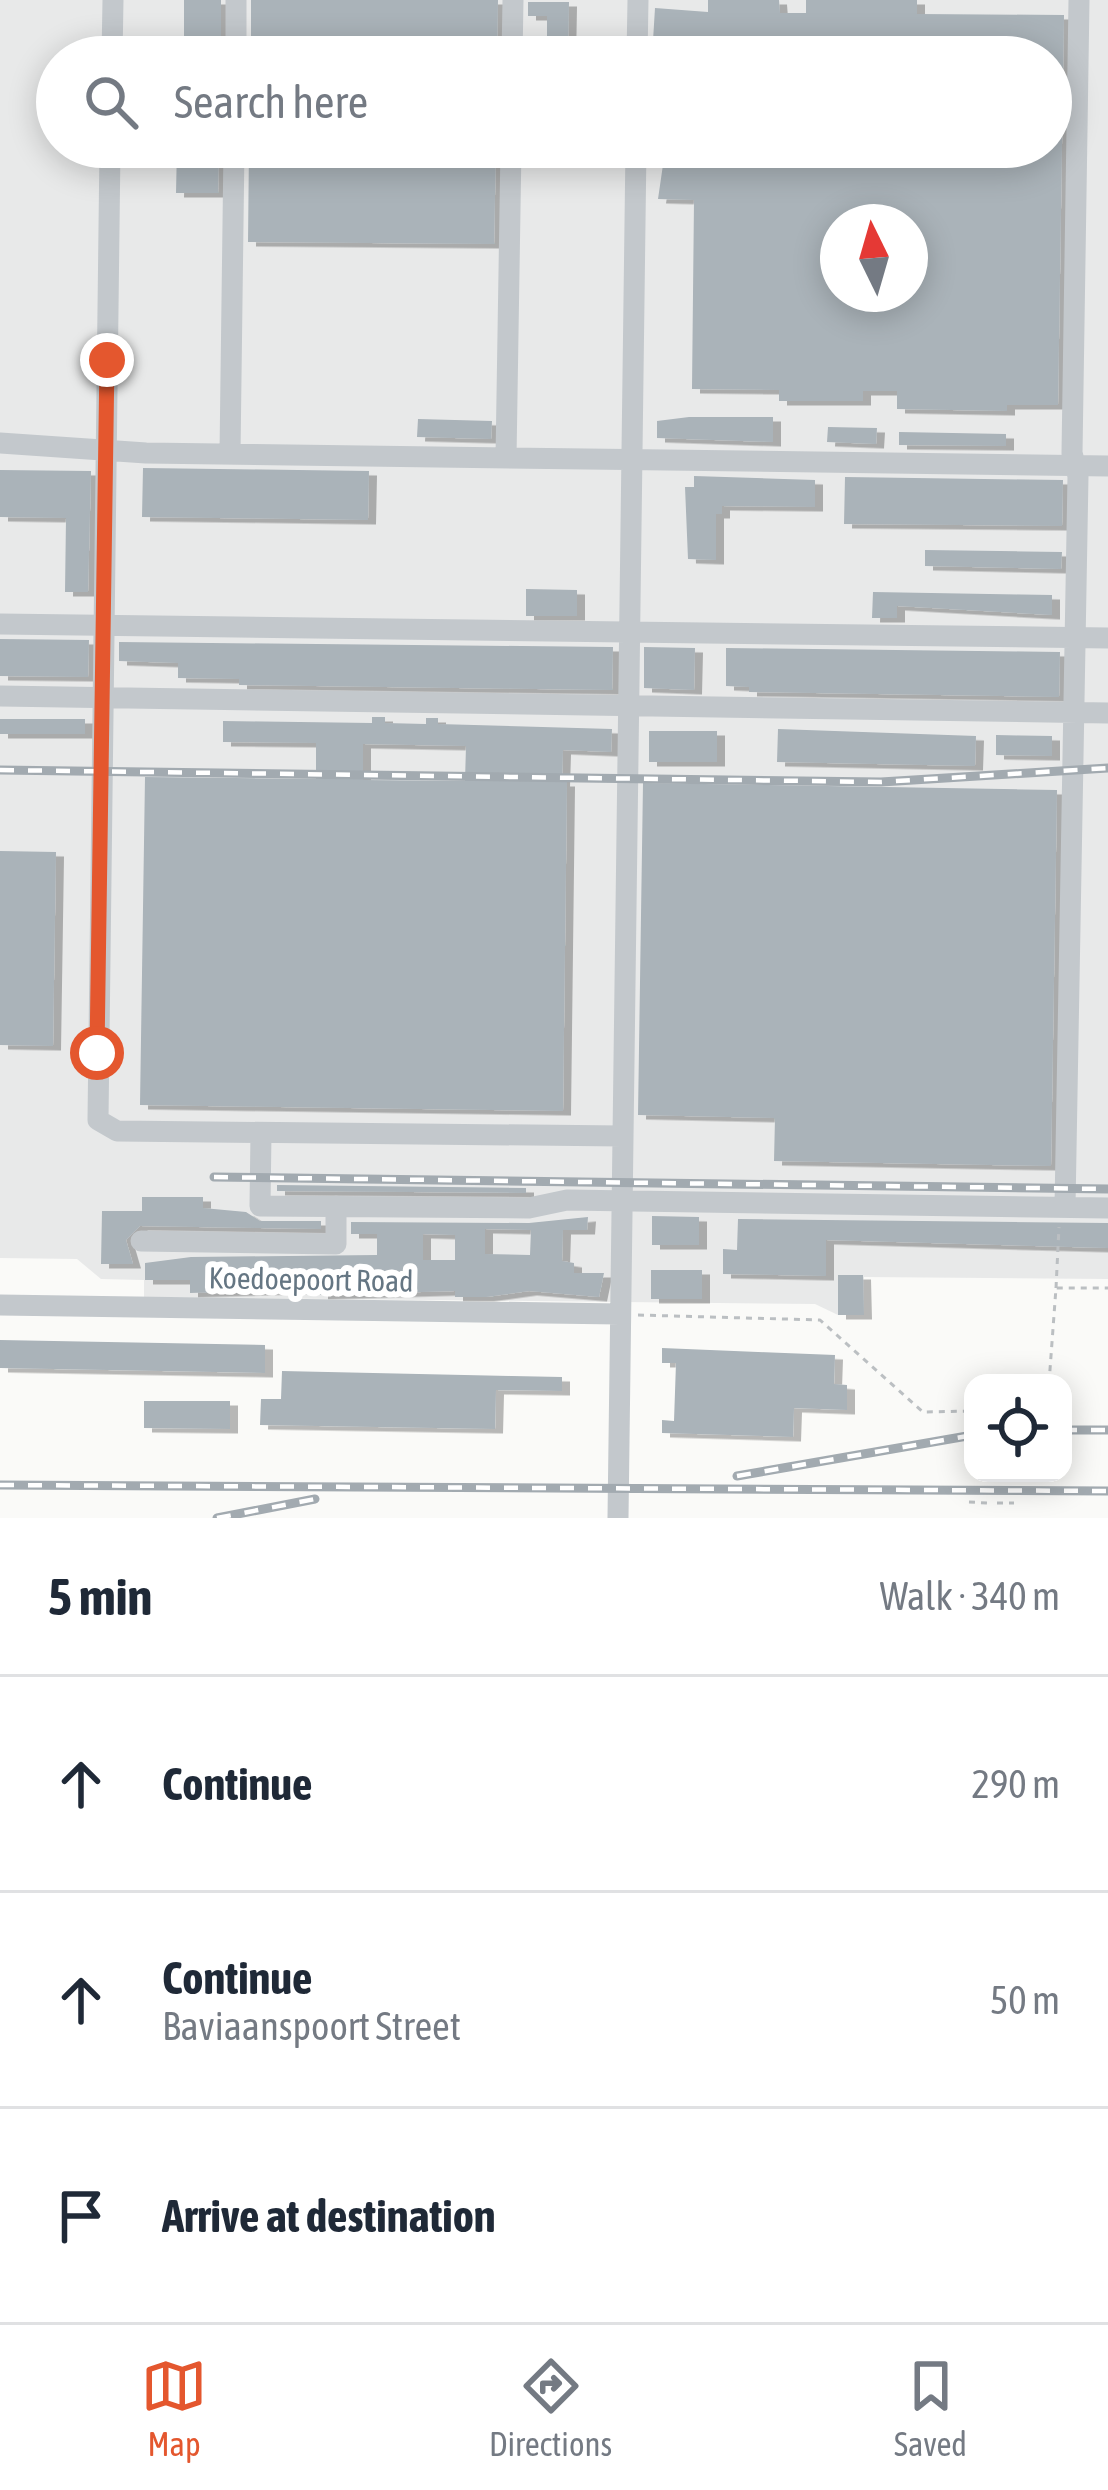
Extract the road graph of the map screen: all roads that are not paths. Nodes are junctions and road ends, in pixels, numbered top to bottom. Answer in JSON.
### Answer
{"nodes":[{"id":1,"x":112,"y":0,"type":"edge"},
{"id":2,"x":236,"y":0,"type":"edge"},
{"id":3,"x":513,"y":0,"type":"edge"},
{"id":4,"x":638,"y":0,"type":"edge"},
{"id":5,"x":1079,"y":0,"type":"edge"},
{"id":6,"x":112,"y":36,"type":"edge"},
{"id":7,"x":236,"y":36,"type":"edge"},
{"id":8,"x":512,"y":36,"type":"edge"},
{"id":9,"x":638,"y":36,"type":"edge"},
{"id":10,"x":110,"y":168,"type":"edge"},
{"id":11,"x":234,"y":168,"type":"edge"},
{"id":12,"x":511,"y":168,"type":"edge"},
{"id":13,"x":636,"y":168,"type":"edge"},
{"id":14,"x":0,"y":443,"type":"edge"},
{"id":15,"x":106,"y":453,"type":"junction"},
{"id":16,"x":230,"y":454,"type":"junction"},
{"id":17,"x":0,"y":458,"type":"edge"},
{"id":18,"x":506,"y":458,"type":"junction"},
{"id":19,"x":631,"y":460,"type":"junction"},
{"id":20,"x":1075,"y":466,"type":"junction"},
{"id":21,"x":1108,"y":466,"type":"edge"},
{"id":22,"x":0,"y":624,"type":"edge"},
{"id":23,"x":104,"y":625,"type":"junction"},
{"id":24,"x":628,"y":633,"type":"junction"},
{"id":25,"x":1074,"y":638,"type":"junction"},
{"id":26,"x":1108,"y":638,"type":"edge"},
{"id":27,"x":0,"y":696,"type":"edge"},
{"id":28,"x":103,"y":697,"type":"junction"},
{"id":29,"x":627,"y":706,"type":"junction"},
{"id":30,"x":1072,"y":712,"type":"junction"},
{"id":31,"x":1108,"y":712,"type":"edge"},
{"id":32,"x":261,"y":1132,"type":"junction"},
{"id":33,"x":622,"y":1136,"type":"junction"},
{"id":34,"x":622,"y":1201,"type":"junction"},
{"id":35,"x":336,"y":1207,"type":"junction"},
{"id":36,"x":1062,"y":1207,"type":"junction"},
{"id":37,"x":1108,"y":1208,"type":"edge"},
{"id":38,"x":141,"y":1241,"type":"dead end"},
{"id":39,"x":0,"y":1305,"type":"edge"},
{"id":40,"x":620,"y":1314,"type":"junction"},
{"id":41,"x":618,"y":1518,"type":"edge"}],
"edges":[{"from":1,"to":6,"type":"street"},
{"from":2,"to":7,"type":"street"},
{"from":3,"to":8,"type":"street"},
{"from":4,"to":9,"type":"street"},
{"from":5,"to":20,"type":"street"},
{"from":10,"to":15,"type":"street"},
{"from":11,"to":16,"type":"street"},
{"from":12,"to":18,"type":"street"},
{"from":13,"to":19,"type":"street"},
{"from":14,"to":15,"type":"street"},
{"from":15,"to":16,"type":"street"},
{"from":15,"to":17,"type":"street"},
{"from":15,"to":23,"type":"street"},
{"from":16,"to":18,"type":"street"},
{"from":18,"to":19,"type":"street"},
{"from":19,"to":20,"type":"street"},
{"from":19,"to":24,"type":"street"},
{"from":20,"to":21,"type":"street"},
{"from":20,"to":25,"type":"street"},
{"from":22,"to":23,"type":"street"},
{"from":23,"to":24,"type":"street"},
{"from":23,"to":28,"type":"street"},
{"from":24,"to":25,"type":"street"},
{"from":24,"to":29,"type":"street"},
{"from":25,"to":26,"type":"street"},
{"from":25,"to":30,"type":"street"},
{"from":27,"to":28,"type":"street"},
{"from":28,"to":29,"type":"street"},
{"from":28,"to":32,"type":"street"},
{"from":29,"to":30,"type":"street"},
{"from":29,"to":33,"type":"street"},
{"from":30,"to":31,"type":"street"},
{"from":30,"to":36,"type":"street"},
{"from":32,"to":33,"type":"street"},
{"from":32,"to":35,"type":"street"},
{"from":33,"to":34,"type":"street"},
{"from":34,"to":35,"type":"street"},
{"from":34,"to":36,"type":"street"},
{"from":34,"to":40,"type":"street"},
{"from":35,"to":38,"type":"street"},
{"from":36,"to":37,"type":"street"},
{"from":39,"to":40,"type":"street","name":"Koedoepoort Road"},
{"from":40,"to":41,"type":"street"}]}
